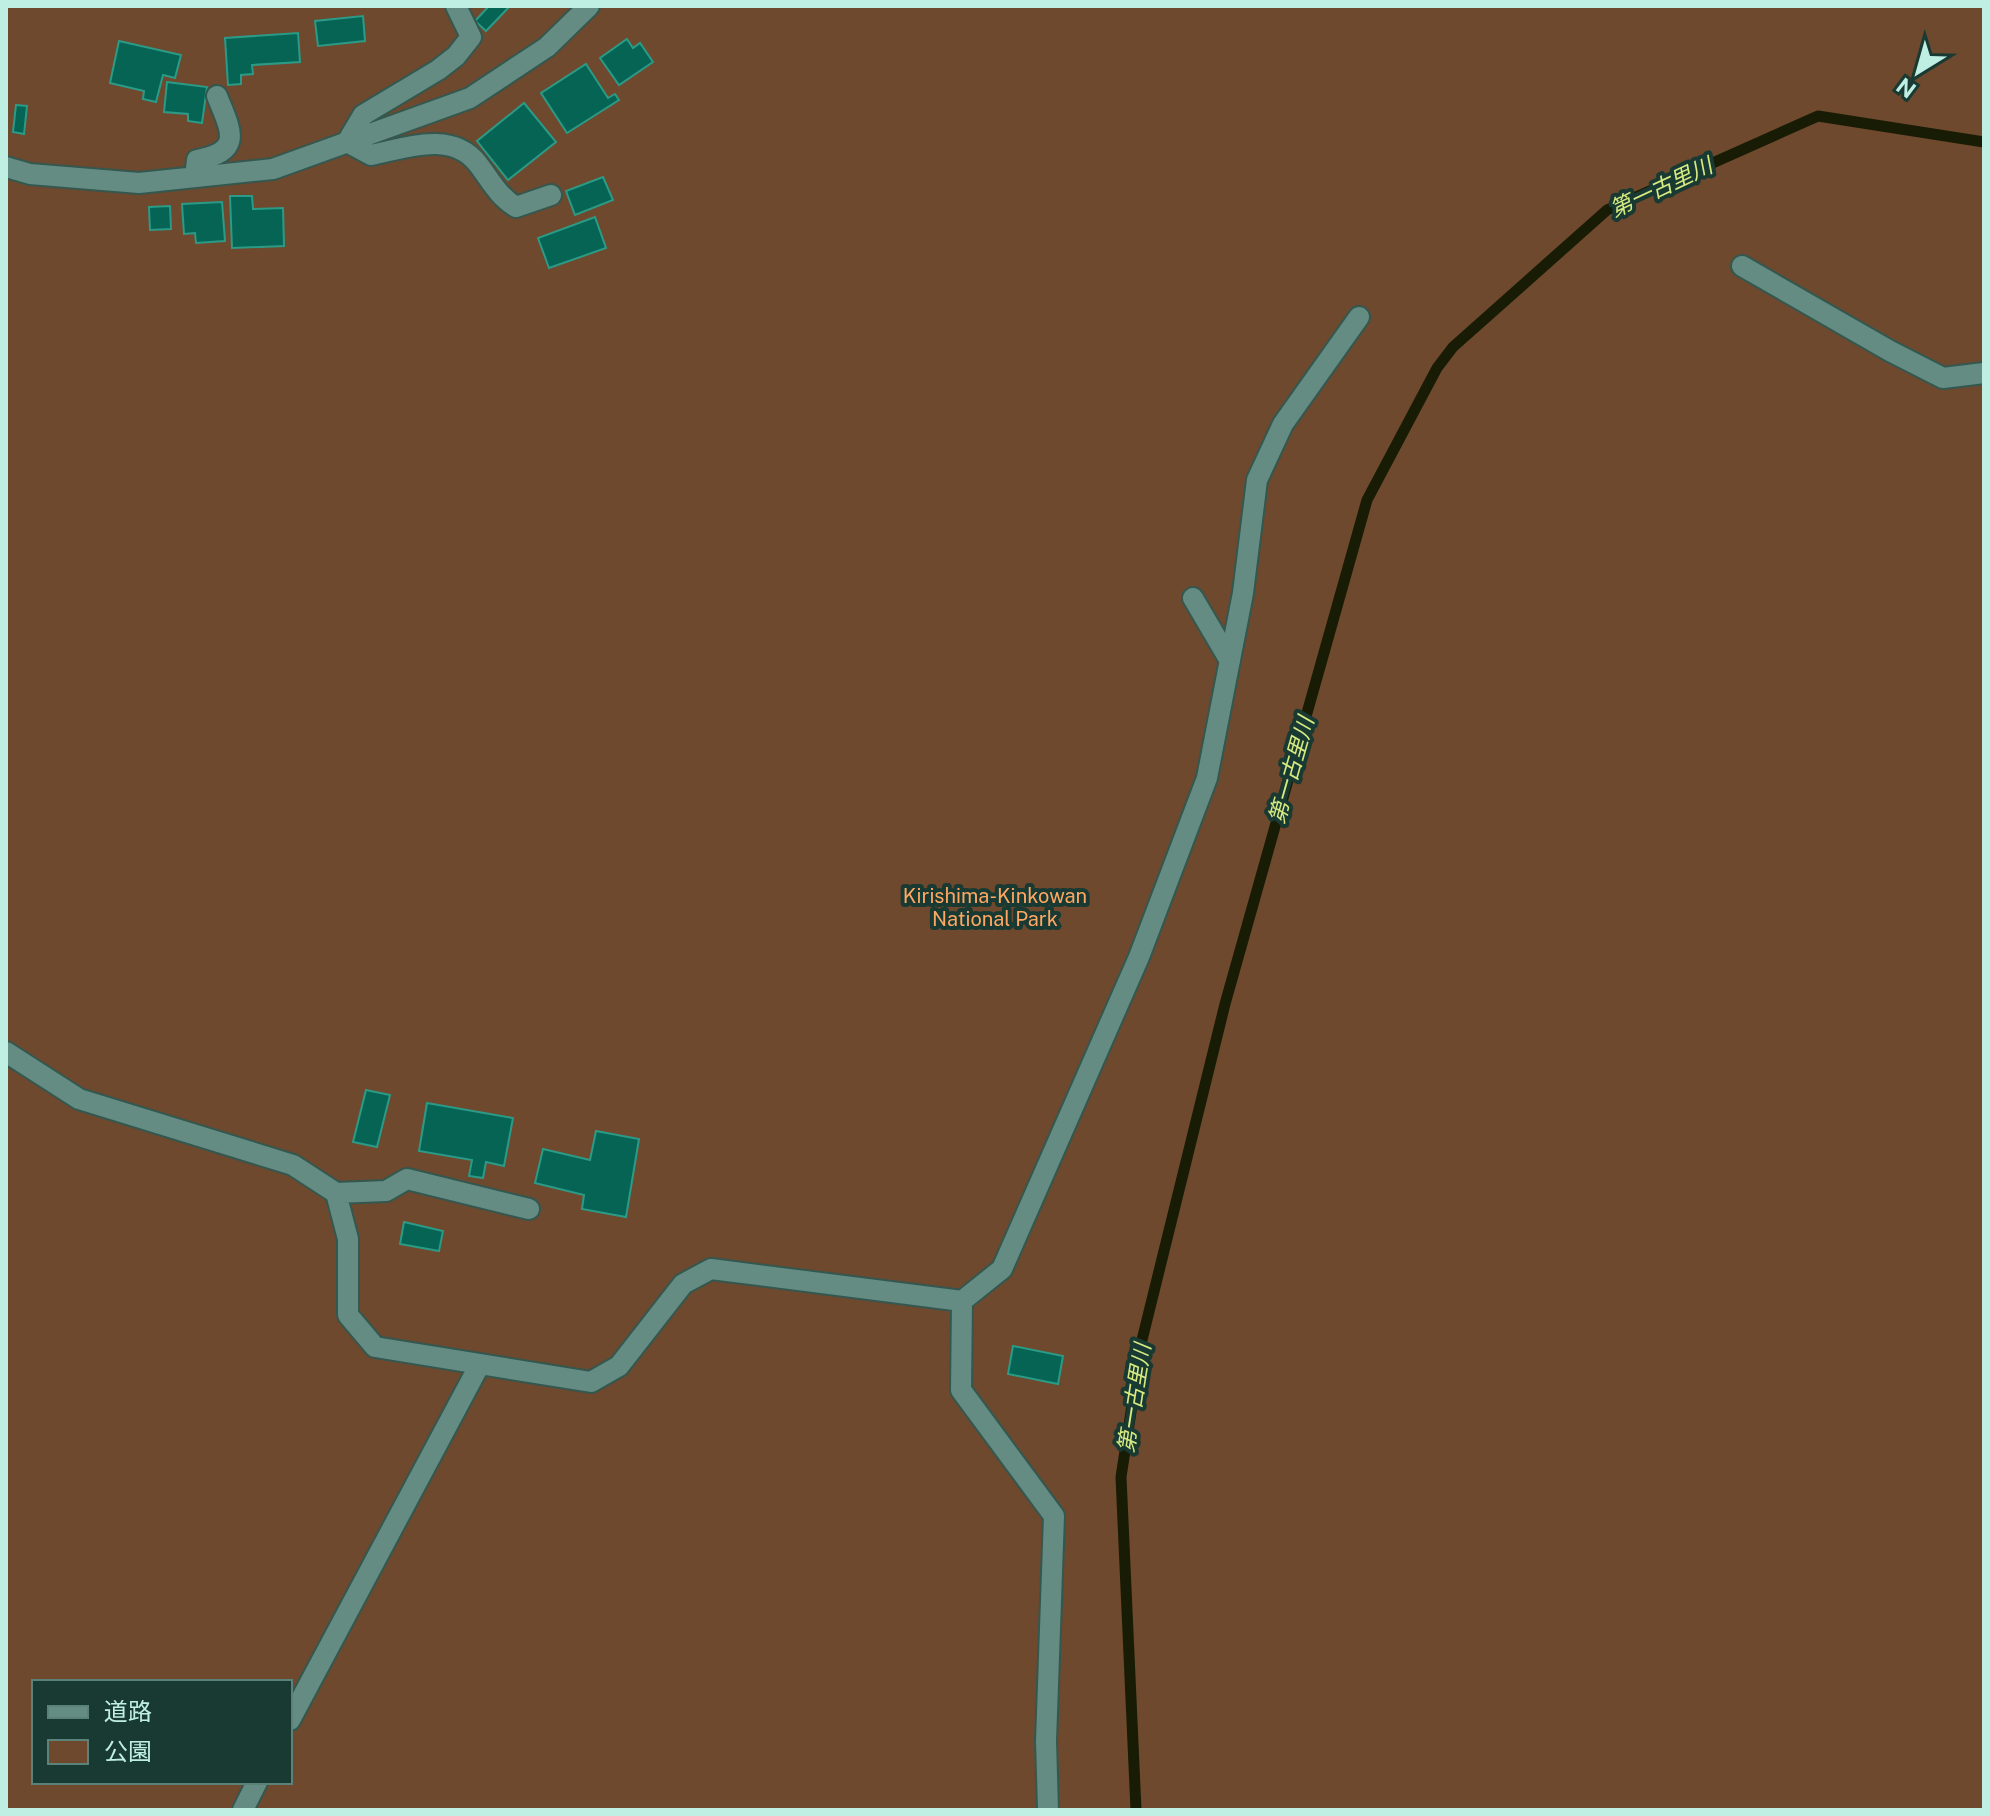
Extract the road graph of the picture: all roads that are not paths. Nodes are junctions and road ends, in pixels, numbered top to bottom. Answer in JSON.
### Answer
{"nodes":[{"id":1,"x":456,"y":6,"type":"edge"},
{"id":2,"x":589,"y":6,"type":"edge"},
{"id":3,"x":217,"y":96,"type":"dead end"},
{"id":4,"x":347,"y":142,"type":"junction"},
{"id":5,"x":6,"y":167,"type":"edge"},
{"id":6,"x":30,"y":174,"type":"junction"},
{"id":7,"x":195,"y":177,"type":"junction"},
{"id":8,"x":6,"y":180,"type":"edge"},
{"id":9,"x":551,"y":195,"type":"dead end"},
{"id":10,"x":1742,"y":266,"type":"dead end"},
{"id":11,"x":1359,"y":317,"type":"dead end"},
{"id":12,"x":1984,"y":373,"type":"edge"},
{"id":13,"x":1193,"y":598,"type":"dead end"},
{"id":14,"x":1230,"y":661,"type":"junction"},
{"id":15,"x":6,"y":1052,"type":"edge"},
{"id":16,"x":336,"y":1193,"type":"junction"},
{"id":17,"x":529,"y":1209,"type":"dead end"},
{"id":18,"x":962,"y":1301,"type":"junction"},
{"id":19,"x":480,"y":1364,"type":"junction"},
{"id":20,"x":292,"y":1716,"type":"edge"},
{"id":21,"x":256,"y":1784,"type":"edge"},
{"id":22,"x":243,"y":1810,"type":"edge"},
{"id":23,"x":1048,"y":1810,"type":"edge"}],
"edges":[{"from":1,"to":4,"type":"street"},
{"from":2,"to":4,"type":"street"},
{"from":3,"to":7,"type":"street"},
{"from":4,"to":7,"type":"street"},
{"from":4,"to":9,"type":"street"},
{"from":5,"to":6,"type":"street"},
{"from":6,"to":7,"type":"street"},
{"from":6,"to":8,"type":"street"},
{"from":10,"to":12,"type":"street"},
{"from":11,"to":14,"type":"street"},
{"from":13,"to":14,"type":"street"},
{"from":14,"to":18,"type":"street"},
{"from":15,"to":16,"type":"street"},
{"from":16,"to":17,"type":"street"},
{"from":16,"to":19,"type":"street"},
{"from":18,"to":19,"type":"street"},
{"from":18,"to":23,"type":"street"},
{"from":19,"to":20,"type":"street"},
{"from":21,"to":22,"type":"street"}]}
